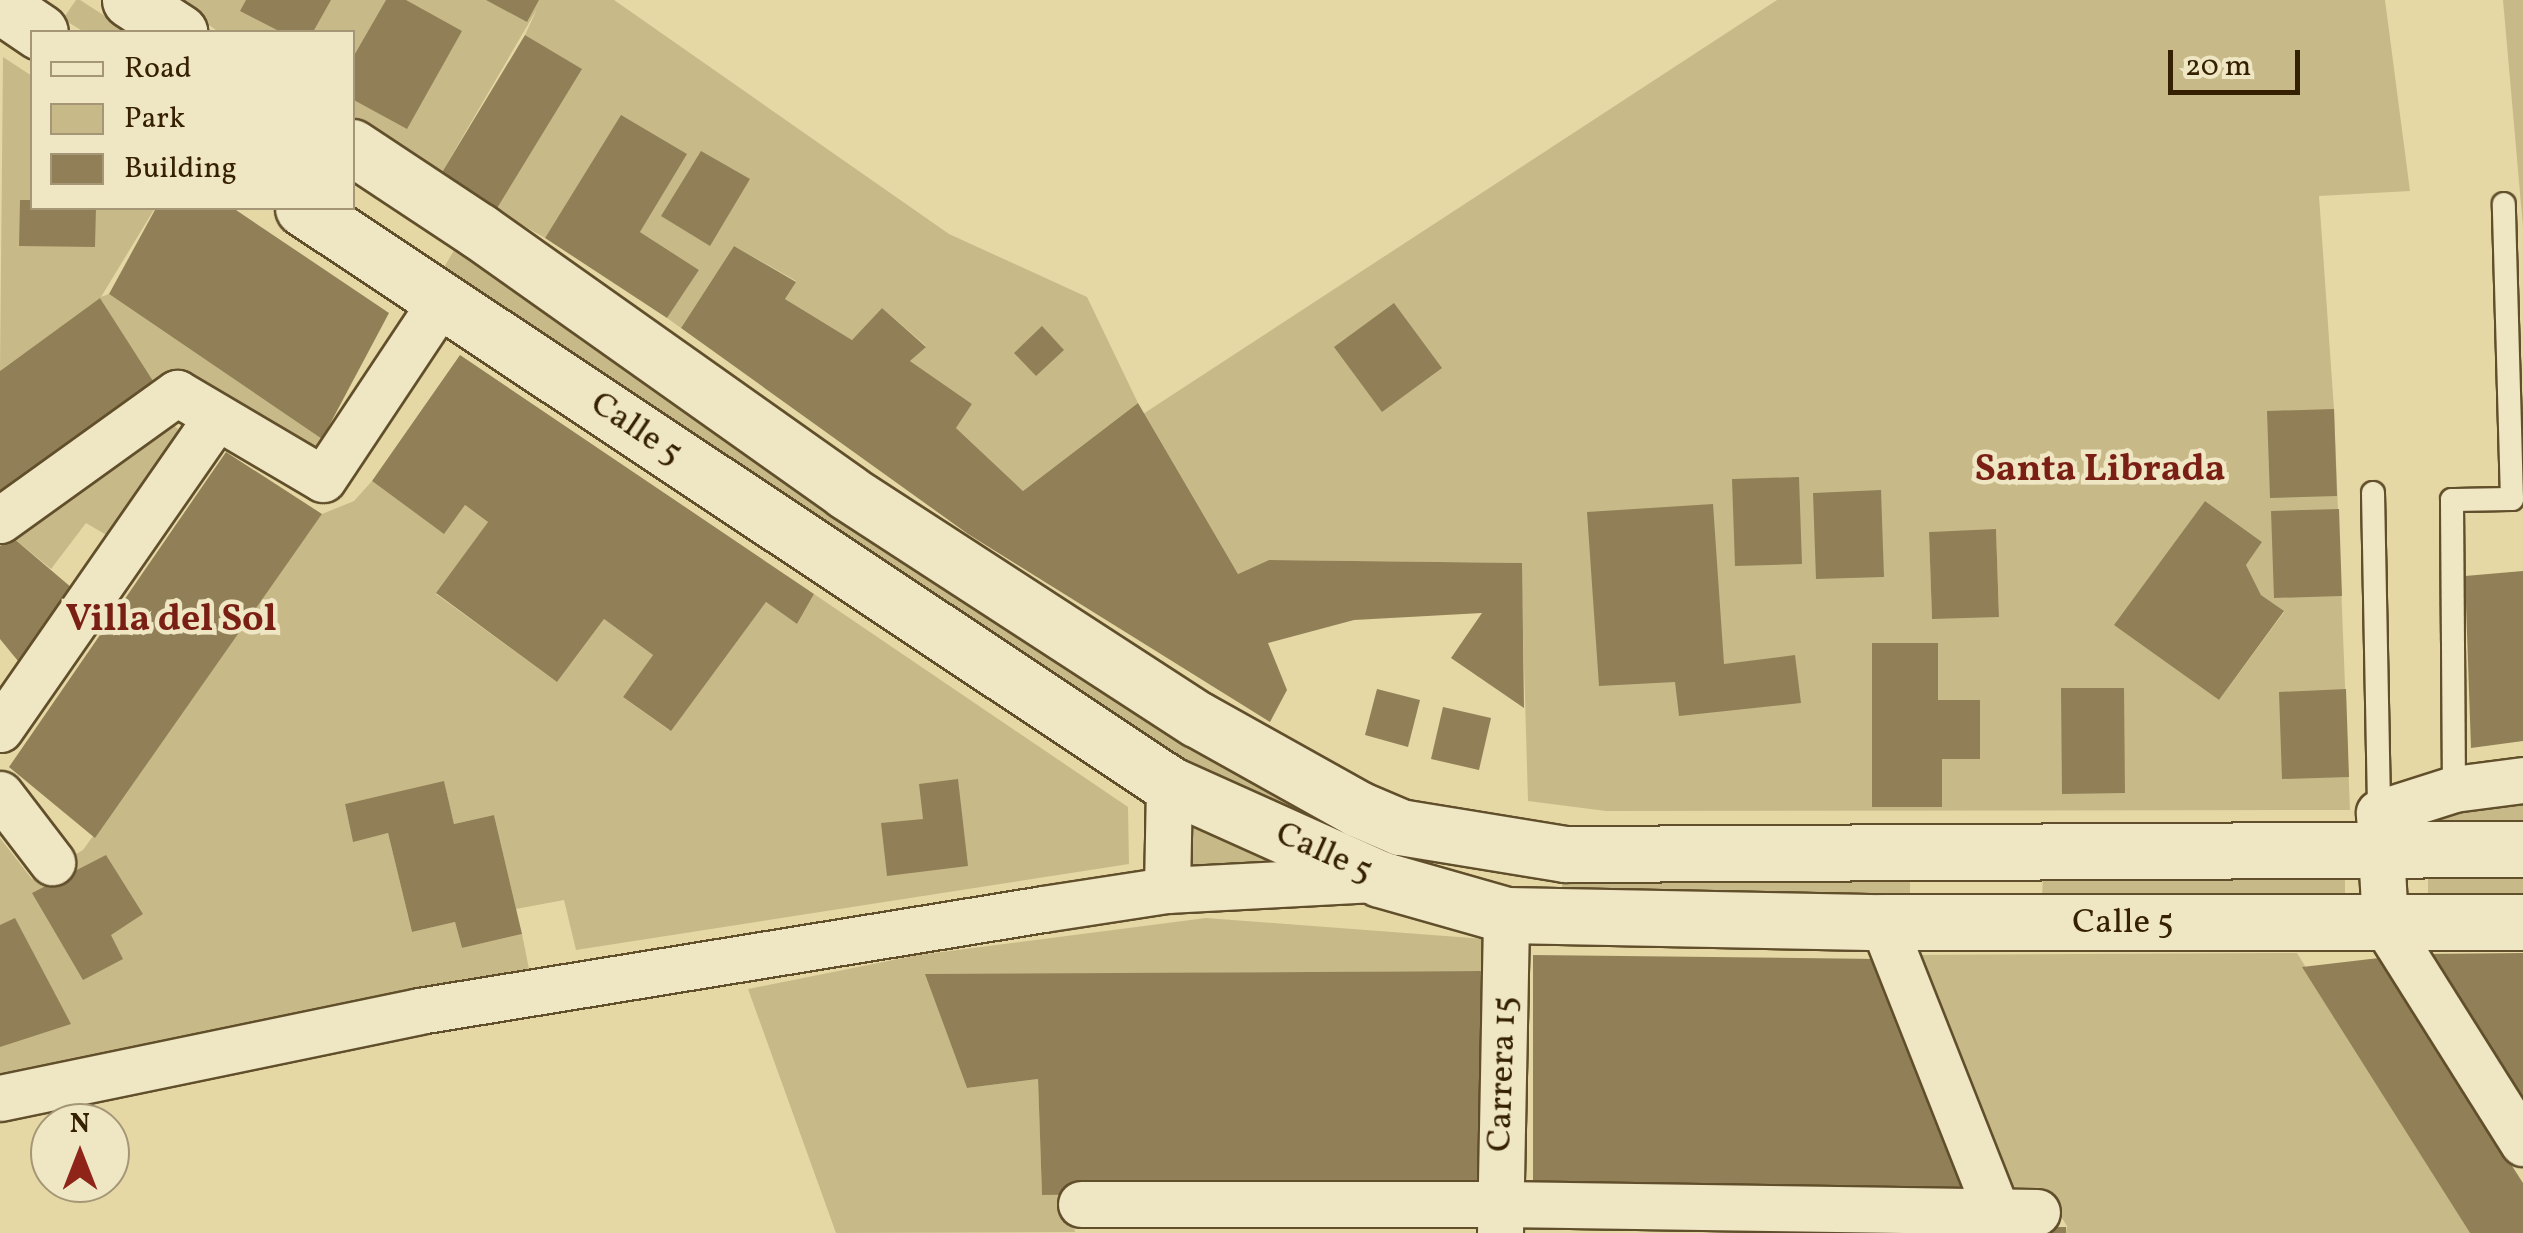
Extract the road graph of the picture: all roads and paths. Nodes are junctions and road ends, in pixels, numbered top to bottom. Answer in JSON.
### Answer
{"nodes":[{"id":1,"x":130,"y":0,"type":"edge"},
{"id":2,"x":176,"y":30,"type":"edge"},
{"id":3,"x":355,"y":150,"type":"edge"},
{"id":4,"x":2504,"y":204,"type":"dead end"},
{"id":5,"x":306,"y":210,"type":"edge"},
{"id":6,"x":442,"y":300,"type":"junction"},
{"id":7,"x":217,"y":417,"type":"junction"},
{"id":8,"x":2373,"y":493,"type":"dead end"},
{"id":9,"x":0,"y":520,"type":"edge"},
{"id":10,"x":0,"y":728,"type":"edge"},
{"id":11,"x":2523,"y":780,"type":"edge"},
{"id":12,"x":1169,"y":784,"type":"junction"},
{"id":13,"x":2454,"y":789,"type":"junction"},
{"id":14,"x":0,"y":794,"type":"edge"},
{"id":15,"x":1400,"y":827,"type":"junction"},
{"id":16,"x":2380,"y":832,"type":"junction"},
{"id":17,"x":2523,"y":849,"type":"edge"},
{"id":18,"x":52,"y":862,"type":"dead end"},
{"id":19,"x":1380,"y":880,"type":"junction"},
{"id":20,"x":1167,"y":890,"type":"junction"},
{"id":21,"x":1506,"y":915,"type":"junction"},
{"id":22,"x":1882,"y":922,"type":"junction"},
{"id":23,"x":2523,"y":922,"type":"edge"},
{"id":24,"x":2384,"y":924,"type":"junction"},
{"id":25,"x":0,"y":1098,"type":"edge"},
{"id":26,"x":2523,"y":1143,"type":"edge"},
{"id":27,"x":1081,"y":1204,"type":"dead end"},
{"id":28,"x":1500,"y":1218,"type":"edge"}],
"edges":[{"from":1,"to":2,"type":"main road"},
{"from":3,"to":15,"type":"main road","name":"Calle 5"},
{"from":4,"to":13,"type":"lane"},
{"from":5,"to":6,"type":"main road","name":"Calle 5"},
{"from":6,"to":7,"type":"street"},
{"from":6,"to":12,"type":"main road","name":"Calle 5"},
{"from":7,"to":9,"type":"street"},
{"from":7,"to":10,"type":"street"},
{"from":8,"to":16,"type":"lane"},
{"from":11,"to":13,"type":"street"},
{"from":12,"to":19,"type":"main road","name":"Calle 5"},
{"from":12,"to":20,"type":"street"},
{"from":13,"to":16,"type":"street"},
{"from":14,"to":18,"type":"street"},
{"from":15,"to":16,"type":"main road","name":"Calle 5"},
{"from":15,"to":19,"type":"street"},
{"from":16,"to":17,"type":"main road","name":"Calle 5"},
{"from":16,"to":24,"type":"street"},
{"from":19,"to":20,"type":"street"},
{"from":19,"to":21,"type":"main road","name":"Calle 5"},
{"from":20,"to":25,"type":"street"},
{"from":21,"to":22,"type":"main road","name":"Calle 5"},
{"from":21,"to":28,"type":"street","name":"Carrera 15"},
{"from":22,"to":24,"type":"main road","name":"Calle 5"},
{"from":22,"to":28,"type":"street"},
{"from":23,"to":24,"type":"main road","name":"Calle 5"},
{"from":24,"to":26,"type":"street"},
{"from":27,"to":28,"type":"street"}]}
